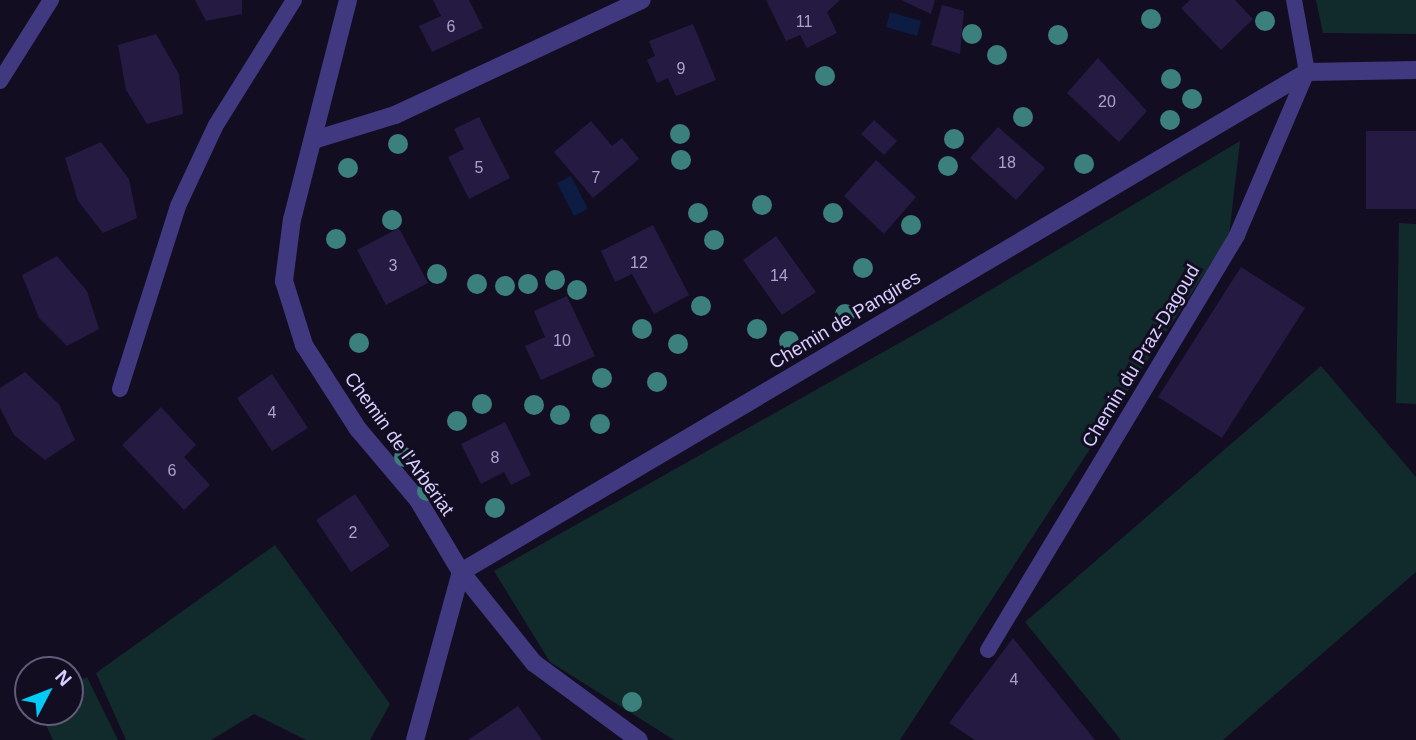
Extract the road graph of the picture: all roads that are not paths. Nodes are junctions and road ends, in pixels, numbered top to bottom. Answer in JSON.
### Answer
{"nodes":[{"id":1,"x":51,"y":0,"type":"edge"},
{"id":2,"x":294,"y":0,"type":"edge"},
{"id":3,"x":348,"y":0,"type":"edge"},
{"id":4,"x":642,"y":0,"type":"edge"},
{"id":5,"x":1294,"y":0,"type":"edge"},
{"id":6,"x":1416,"y":70,"type":"edge"},
{"id":7,"x":1307,"y":72,"type":"junction"},
{"id":8,"x":0,"y":81,"type":"edge"},
{"id":9,"x":317,"y":139,"type":"junction"},
{"id":10,"x":120,"y":389,"type":"dead end"},
{"id":11,"x":461,"y":572,"type":"junction"},
{"id":12,"x":988,"y":650,"type":"dead end"},
{"id":13,"x":415,"y":740,"type":"edge"},
{"id":14,"x":639,"y":740,"type":"edge"}],
"edges":[{"from":1,"to":8,"type":"lane"},
{"from":2,"to":10,"type":"lane"},
{"from":3,"to":9,"type":"street","name":"Chemin de l'Arbériat"},
{"from":4,"to":9,"type":"street"},
{"from":5,"to":7,"type":"lane"},
{"from":6,"to":7,"type":"street","name":"Chemin de Pangires"},
{"from":7,"to":11,"type":"street","name":"Chemin de Pangires"},
{"from":7,"to":12,"type":"lane","name":"Chemin du Praz-Dagoud"},
{"from":9,"to":11,"type":"street","name":"Chemin de l'Arbériat"},
{"from":11,"to":13,"type":"street"},
{"from":11,"to":14,"type":"street","name":"Chemin de l'Arbériat"}]}
